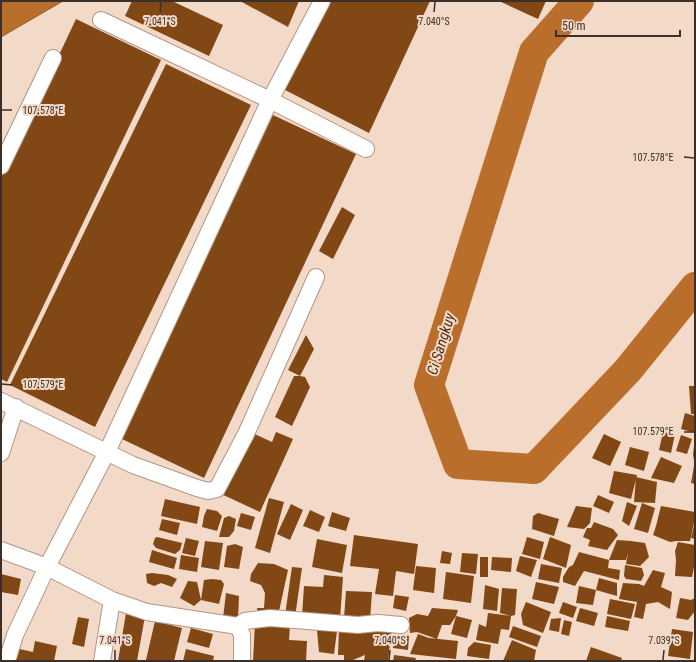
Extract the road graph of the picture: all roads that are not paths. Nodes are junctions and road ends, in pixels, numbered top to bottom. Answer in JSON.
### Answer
{"nodes":[{"id":1,"x":322,"y":1,"type":"edge"},
{"id":2,"x":101,"y":20,"type":"dead end"},
{"id":3,"x":53,"y":58,"type":"dead end"},
{"id":4,"x":270,"y":100,"type":"junction"},
{"id":5,"x":366,"y":148,"type":"dead end"},
{"id":6,"x":1,"y":166,"type":"edge"},
{"id":7,"x":316,"y":277,"type":"dead end"},
{"id":8,"x":1,"y":401,"type":"edge"},
{"id":9,"x":16,"y":407,"type":"junction"},
{"id":10,"x":107,"y":452,"type":"junction"},
{"id":11,"x":1,"y":453,"type":"edge"},
{"id":12,"x":1,"y":550,"type":"edge"},
{"id":13,"x":47,"y":567,"type":"junction"},
{"id":14,"x":112,"y":600,"type":"junction"},
{"id":15,"x":401,"y":625,"type":"dead end"},
{"id":16,"x":238,"y":626,"type":"junction"},
{"id":17,"x":7,"y":661,"type":"edge"},
{"id":18,"x":102,"y":661,"type":"edge"},
{"id":19,"x":242,"y":661,"type":"edge"}],
"edges":[{"from":1,"to":4,"type":"street"},
{"from":2,"to":4,"type":"street"},
{"from":3,"to":6,"type":"street"},
{"from":4,"to":5,"type":"street"},
{"from":4,"to":10,"type":"street"},
{"from":7,"to":10,"type":"street"},
{"from":8,"to":9,"type":"street"},
{"from":9,"to":10,"type":"street"},
{"from":9,"to":11,"type":"street"},
{"from":10,"to":13,"type":"street"},
{"from":12,"to":13,"type":"street"},
{"from":13,"to":14,"type":"street"},
{"from":13,"to":17,"type":"street"},
{"from":14,"to":16,"type":"street"},
{"from":14,"to":18,"type":"street"},
{"from":15,"to":16,"type":"street"},
{"from":16,"to":19,"type":"street"}]}
